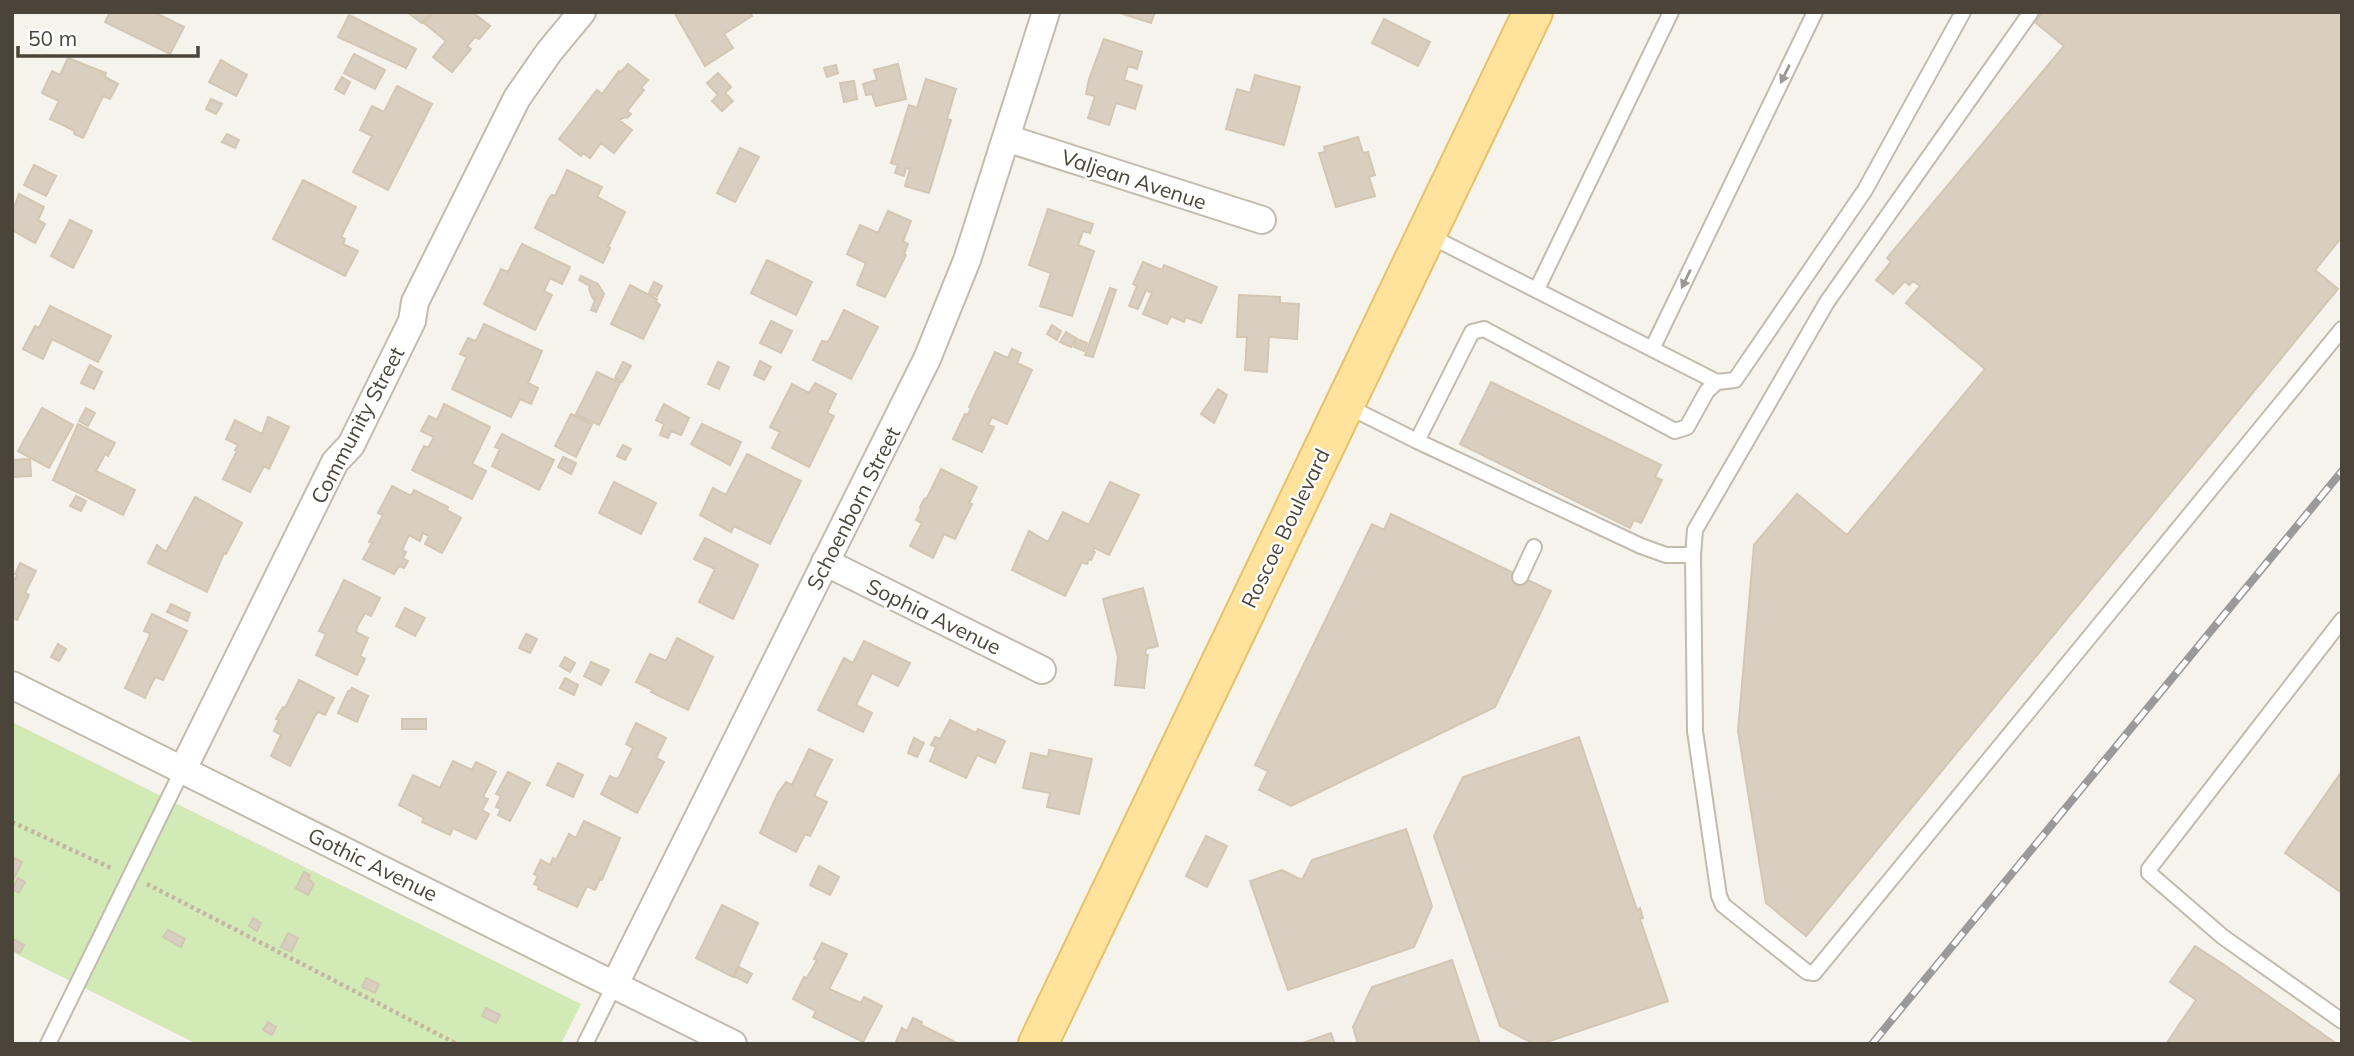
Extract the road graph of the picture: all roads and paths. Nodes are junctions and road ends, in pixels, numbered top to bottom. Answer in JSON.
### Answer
{"nodes":[{"id":1,"x":582,"y":12,"type":"edge"},
{"id":2,"x":1046,"y":12,"type":"edge"},
{"id":3,"x":1533,"y":12,"type":"edge"},
{"id":4,"x":1671,"y":12,"type":"edge"},
{"id":5,"x":1815,"y":12,"type":"edge"},
{"id":6,"x":1963,"y":12,"type":"edge"},
{"id":7,"x":2031,"y":12,"type":"edge"},
{"id":8,"x":1006,"y":138,"type":"junction"},
{"id":9,"x":1262,"y":220,"type":"dead end"},
{"id":10,"x":1426,"y":234,"type":"junction"},
{"id":11,"x":1537,"y":289,"type":"junction"},
{"id":12,"x":2342,"y":330,"type":"edge"},
{"id":13,"x":1652,"y":349,"type":"junction"},
{"id":14,"x":1717,"y":382,"type":"junction"},
{"id":15,"x":1344,"y":404,"type":"junction"},
{"id":16,"x":1417,"y":441,"type":"junction"},
{"id":17,"x":1534,"y":547,"type":"dead end"},
{"id":18,"x":1693,"y":555,"type":"junction"},
{"id":19,"x":825,"y":562,"type":"junction"},
{"id":20,"x":1520,"y":577,"type":"dead end"},
{"id":21,"x":2342,"y":620,"type":"edge"},
{"id":22,"x":1042,"y":670,"type":"dead end"},
{"id":23,"x":12,"y":685,"type":"edge"},
{"id":24,"x":182,"y":771,"type":"junction"},
{"id":25,"x":12,"y":822,"type":"edge"},
{"id":26,"x":130,"y":875,"type":"junction"},
{"id":27,"x":615,"y":984,"type":"junction"},
{"id":28,"x":2342,"y":1021,"type":"edge"},
{"id":29,"x":48,"y":1044,"type":"edge"},
{"id":30,"x":457,"y":1044,"type":"edge"},
{"id":31,"x":585,"y":1044,"type":"edge"},
{"id":32,"x":733,"y":1044,"type":"edge"},
{"id":33,"x":1038,"y":1044,"type":"edge"}],
"edges":[{"from":1,"to":24,"type":"street","name":"Community Street"},
{"from":2,"to":8,"type":"street","name":"Schoenborn Street"},
{"from":3,"to":10,"type":"main road","name":"Roscoe Boulevard"},
{"from":4,"to":11,"type":"lane"},
{"from":5,"to":13,"type":"lane","one_way":true},
{"from":6,"to":14,"type":"lane"},
{"from":7,"to":18,"type":"lane"},
{"from":8,"to":9,"type":"street","name":"Valjean Avenue"},
{"from":8,"to":19,"type":"street","name":"Schoenborn Street"},
{"from":10,"to":11,"type":"lane"},
{"from":10,"to":15,"type":"main road","name":"Roscoe Boulevard"},
{"from":11,"to":13,"type":"lane"},
{"from":12,"to":18,"type":"lane"},
{"from":13,"to":14,"type":"lane"},
{"from":14,"to":16,"type":"lane"},
{"from":15,"to":16,"type":"lane"},
{"from":15,"to":33,"type":"main road","name":"Roscoe Boulevard"},
{"from":16,"to":18,"type":"lane"},
{"from":17,"to":20,"type":"lane"},
{"from":19,"to":22,"type":"street","name":"Sophia Avenue"},
{"from":19,"to":27,"type":"street","name":"Schoenborn Street"},
{"from":21,"to":28,"type":"lane"},
{"from":23,"to":24,"type":"street","name":"Gothic Avenue"},
{"from":24,"to":26,"type":"lane"},
{"from":24,"to":27,"type":"street","name":"Gothic Avenue"},
{"from":25,"to":26,"type":"path"},
{"from":26,"to":29,"type":"lane"},
{"from":26,"to":30,"type":"path"},
{"from":27,"to":31,"type":"lane"},
{"from":27,"to":32,"type":"street","name":"Gothic Avenue"}]}
